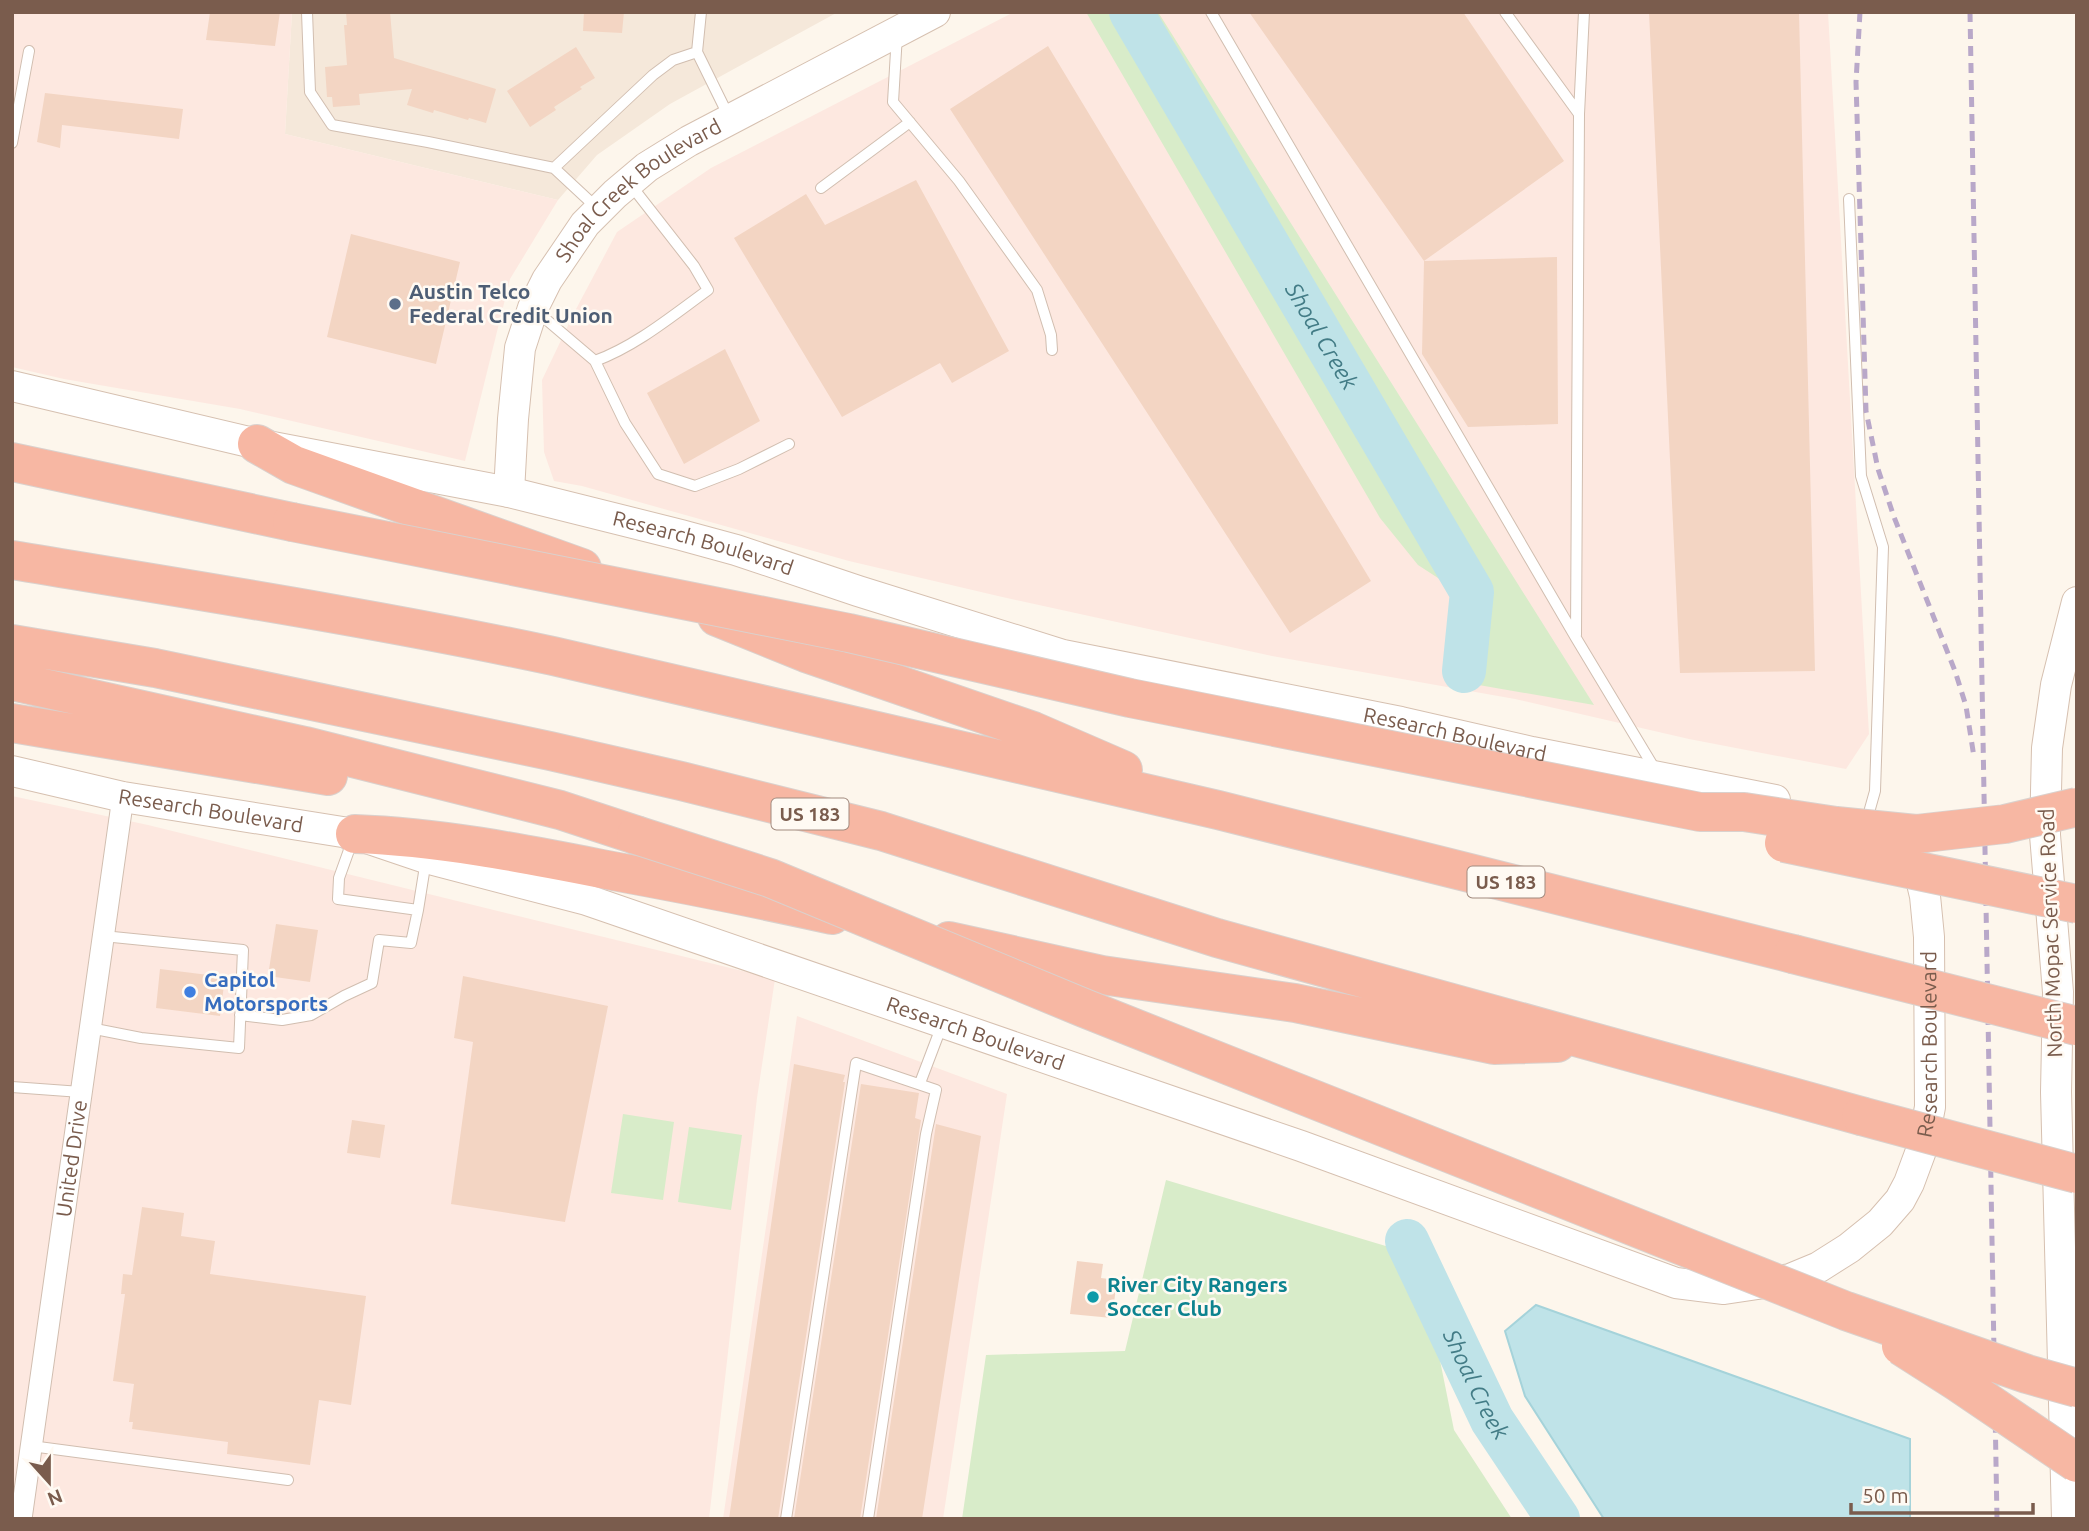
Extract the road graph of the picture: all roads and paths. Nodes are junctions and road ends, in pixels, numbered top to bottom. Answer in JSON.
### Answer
{"nodes":[{"id":1,"x":307,"y":12,"type":"edge"},
{"id":2,"x":701,"y":12,"type":"edge"},
{"id":3,"x":935,"y":12,"type":"edge"},
{"id":4,"x":1211,"y":12,"type":"edge"},
{"id":5,"x":1506,"y":12,"type":"edge"},
{"id":6,"x":1584,"y":12,"type":"edge"},
{"id":7,"x":898,"y":22,"type":"edge"},
{"id":8,"x":29,"y":51,"type":"dead end"},
{"id":9,"x":697,"y":52,"type":"junction"},
{"id":10,"x":1579,"y":114,"type":"junction"},
{"id":11,"x":731,"y":119,"type":"junction"},
{"id":12,"x":910,"y":122,"type":"junction"},
{"id":13,"x":12,"y":143,"type":"edge"},
{"id":14,"x":554,"y":168,"type":"junction"},
{"id":15,"x":628,"y":182,"type":"junction"},
{"id":16,"x":821,"y":188,"type":"dead end"},
{"id":17,"x":1849,"y":199,"type":"dead end"},
{"id":18,"x":599,"y":210,"type":"junction"},
{"id":19,"x":533,"y":309,"type":"junction"},
{"id":20,"x":1052,"y":350,"type":"dead end"},
{"id":21,"x":595,"y":361,"type":"junction"},
{"id":22,"x":12,"y":386,"type":"edge"},
{"id":23,"x":257,"y":444,"type":"junction"},
{"id":24,"x":789,"y":444,"type":"dead end"},
{"id":25,"x":12,"y":462,"type":"edge"},
{"id":26,"x":509,"y":492,"type":"junction"},
{"id":27,"x":12,"y":560,"type":"edge"},
{"id":28,"x":2077,"y":602,"type":"edge"},
{"id":29,"x":1576,"y":638,"type":"junction"},
{"id":30,"x":12,"y":644,"type":"edge"},
{"id":31,"x":12,"y":681,"type":"edge"},
{"id":32,"x":12,"y":723,"type":"edge"},
{"id":33,"x":12,"y":771,"type":"edge"},
{"id":34,"x":1660,"y":779,"type":"junction"},
{"id":35,"x":123,"y":797,"type":"junction"},
{"id":36,"x":2077,"y":807,"type":"edge"},
{"id":37,"x":1218,"y":810,"type":"junction"},
{"id":38,"x":1700,"y":812,"type":"junction"},
{"id":39,"x":1866,"y":823,"type":"junction"},
{"id":40,"x":355,"y":834,"type":"junction"},
{"id":41,"x":636,"y":835,"type":"junction"},
{"id":42,"x":426,"y":858,"type":"junction"},
{"id":43,"x":2077,"y":904,"type":"edge"},
{"id":44,"x":418,"y":910,"type":"junction"},
{"id":45,"x":103,"y":936,"type":"junction"},
{"id":46,"x":240,"y":1014,"type":"junction"},
{"id":47,"x":943,"y":1023,"type":"junction"},
{"id":48,"x":2077,"y":1026,"type":"edge"},
{"id":49,"x":90,"y":1028,"type":"junction"},
{"id":50,"x":1594,"y":1041,"type":"junction"},
{"id":51,"x":920,"y":1083,"type":"junction"},
{"id":52,"x":12,"y":1087,"type":"edge"},
{"id":53,"x":81,"y":1092,"type":"junction"},
{"id":54,"x":2077,"y":1174,"type":"edge"},
{"id":55,"x":1846,"y":1311,"type":"junction"},
{"id":56,"x":2077,"y":1388,"type":"edge"},
{"id":57,"x":31,"y":1446,"type":"junction"},
{"id":58,"x":2077,"y":1463,"type":"edge"},
{"id":59,"x":288,"y":1480,"type":"dead end"},
{"id":60,"x":21,"y":1519,"type":"edge"},
{"id":61,"x":786,"y":1519,"type":"edge"},
{"id":62,"x":868,"y":1519,"type":"edge"},
{"id":63,"x":2067,"y":1519,"type":"edge"}],
"edges":[{"from":1,"to":14,"type":"lane"},
{"from":2,"to":9,"type":"lane"},
{"from":3,"to":7,"type":"main road","name":"Shoal Creek Boulevard"},
{"from":4,"to":29,"type":"lane"},
{"from":5,"to":10,"type":"lane"},
{"from":6,"to":10,"type":"lane"},
{"from":7,"to":11,"type":"main road","name":"Shoal Creek Boulevard"},
{"from":7,"to":12,"type":"lane"},
{"from":8,"to":13,"type":"lane"},
{"from":9,"to":11,"type":"lane"},
{"from":9,"to":14,"type":"lane"},
{"from":10,"to":29,"type":"lane"},
{"from":11,"to":15,"type":"main road","name":"Shoal Creek Boulevard"},
{"from":12,"to":16,"type":"lane"},
{"from":12,"to":20,"type":"lane"},
{"from":14,"to":18,"type":"lane"},
{"from":15,"to":18,"type":"main road","name":"Shoal Creek Boulevard"},
{"from":15,"to":21,"type":"lane"},
{"from":17,"to":39,"type":"lane"},
{"from":18,"to":19,"type":"main road","name":"Shoal Creek Boulevard"},
{"from":19,"to":21,"type":"lane"},
{"from":19,"to":26,"type":"main road","name":"Shoal Creek Boulevard"},
{"from":21,"to":24,"type":"lane"},
{"from":22,"to":23,"type":"main road","name":"Research Boulevard"},
{"from":23,"to":26,"type":"main road","name":"Research Boulevard"},
{"from":23,"to":37,"type":"highway"},
{"from":25,"to":38,"type":"highway","bridge":true},
{"from":26,"to":34,"type":"main road","name":"Research Boulevard"},
{"from":27,"to":37,"type":"highway","number":"US 183"},
{"from":28,"to":63,"type":"main road","name":"North Mopac Service Road"},
{"from":29,"to":34,"type":"lane"},
{"from":30,"to":50,"type":"highway","number":"US 183"},
{"from":31,"to":41,"type":"highway"},
{"from":32,"to":41,"type":"highway"},
{"from":33,"to":35,"type":"main road","name":"Research Boulevard"},
{"from":34,"to":39,"type":"main road","name":"Research Boulevard"},
{"from":35,"to":40,"type":"main road","name":"Research Boulevard"},
{"from":35,"to":45,"type":"street","name":"United Drive"},
{"from":36,"to":38,"type":"highway","bridge":true},
{"from":37,"to":48,"type":"highway","number":"US 183","bridge":true},
{"from":38,"to":43,"type":"highway","bridge":true},
{"from":39,"to":47,"type":"main road","name":"Research Boulevard"},
{"from":40,"to":42,"type":"main road","name":"Research Boulevard"},
{"from":40,"to":44,"type":"lane"},
{"from":40,"to":50,"type":"highway"},
{"from":41,"to":55,"type":"highway","bridge":true},
{"from":42,"to":44,"type":"lane"},
{"from":42,"to":47,"type":"main road","name":"Research Boulevard"},
{"from":44,"to":46,"type":"lane"},
{"from":45,"to":46,"type":"lane"},
{"from":45,"to":49,"type":"street","name":"United Drive"},
{"from":46,"to":49,"type":"lane"},
{"from":47,"to":51,"type":"lane"},
{"from":49,"to":53,"type":"street","name":"United Drive"},
{"from":50,"to":54,"type":"highway","number":"US 183","bridge":true},
{"from":51,"to":61,"type":"lane"},
{"from":51,"to":62,"type":"lane"},
{"from":52,"to":53,"type":"lane"},
{"from":53,"to":57,"type":"street","name":"United Drive"},
{"from":55,"to":56,"type":"highway","bridge":true},
{"from":55,"to":58,"type":"highway","bridge":true},
{"from":57,"to":59,"type":"lane"},
{"from":57,"to":60,"type":"street","name":"United Drive"}]}
